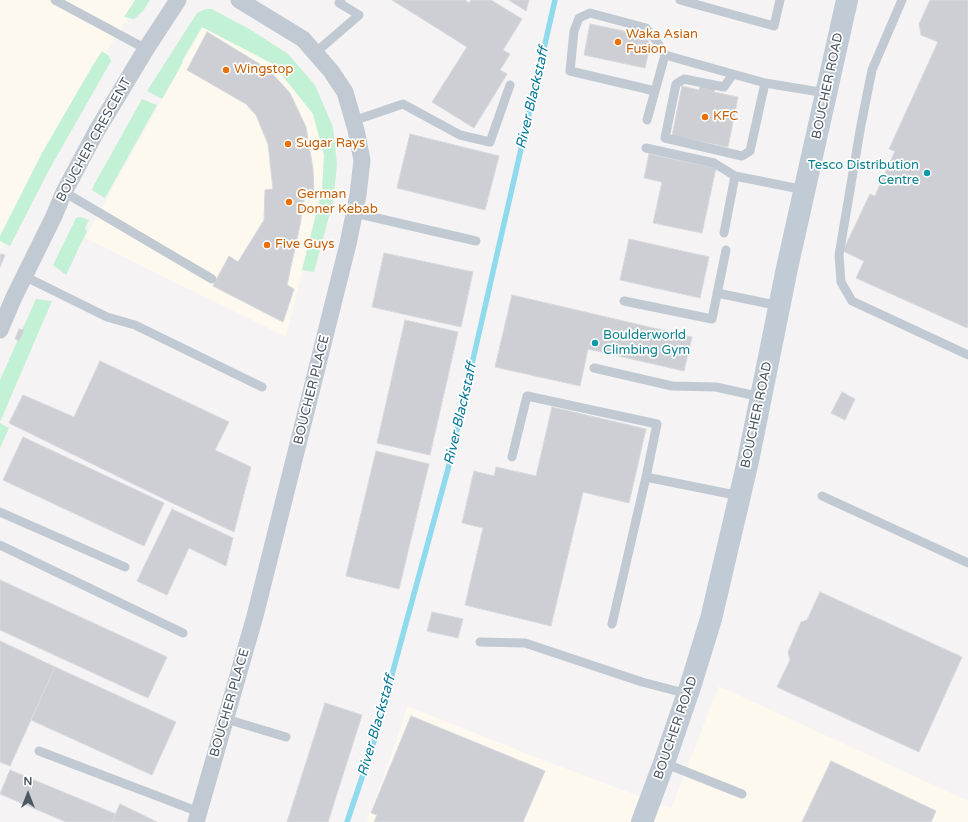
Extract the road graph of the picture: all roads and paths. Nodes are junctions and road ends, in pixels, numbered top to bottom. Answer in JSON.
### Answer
{"nodes":[{"id":1,"x":55,"y":0,"type":"edge"},
{"id":2,"x":178,"y":0,"type":"edge"},
{"id":3,"x":239,"y":0,"type":"edge"},
{"id":4,"x":341,"y":0,"type":"edge"},
{"id":5,"x":680,"y":0,"type":"edge"},
{"id":6,"x":780,"y":0,"type":"edge"},
{"id":7,"x":847,"y":0,"type":"edge"},
{"id":8,"x":902,"y":0,"type":"edge"},
{"id":9,"x":146,"y":49,"type":"junction"},
{"id":10,"x":315,"y":53,"type":"junction"},
{"id":11,"x":665,"y":55,"type":"junction"},
{"id":12,"x":733,"y":74,"type":"junction"},
{"id":13,"x":765,"y":83,"type":"junction"},
{"id":14,"x":510,"y":85,"type":"dead end"},
{"id":15,"x":655,"y":91,"type":"junction"},
{"id":16,"x":826,"y":93,"type":"junction"},
{"id":17,"x":647,"y":120,"type":"dead end"},
{"id":18,"x":354,"y":121,"type":"junction"},
{"id":19,"x":646,"y":148,"type":"dead end"},
{"id":20,"x":735,"y":176,"type":"junction"},
{"id":21,"x":805,"y":190,"type":"junction"},
{"id":22,"x":64,"y":192,"type":"junction"},
{"id":23,"x":354,"y":213,"type":"junction"},
{"id":24,"x":724,"y":234,"type":"dead end"},
{"id":25,"x":476,"y":241,"type":"dead end"},
{"id":26,"x":726,"y":250,"type":"dead end"},
{"id":27,"x":24,"y":276,"type":"junction"},
{"id":28,"x":212,"y":279,"type":"dead end"},
{"id":29,"x":717,"y":293,"type":"junction"},
{"id":30,"x":624,"y":300,"type":"dead end"},
{"id":31,"x":780,"y":306,"type":"junction"},
{"id":32,"x":0,"y":330,"type":"edge"},
{"id":33,"x":968,"y":354,"type":"edge"},
{"id":34,"x":594,"y":368,"type":"dead end"},
{"id":35,"x":262,"y":387,"type":"dead end"},
{"id":36,"x":761,"y":397,"type":"junction"},
{"id":37,"x":512,"y":457,"type":"dead end"},
{"id":38,"x":646,"y":477,"type":"junction"},
{"id":39,"x":740,"y":496,"type":"junction"},
{"id":40,"x":822,"y":496,"type":"dead end"},
{"id":41,"x":0,"y":512,"type":"edge"},
{"id":42,"x":0,"y":545,"type":"edge"},
{"id":43,"x":968,"y":563,"type":"edge"},
{"id":44,"x":125,"y":567,"type":"dead end"},
{"id":45,"x":612,"y":624,"type":"dead end"},
{"id":46,"x":183,"y":633,"type":"dead end"},
{"id":47,"x":480,"y":642,"type":"dead end"},
{"id":48,"x":688,"y":694,"type":"junction"},
{"id":49,"x":226,"y":719,"type":"junction"},
{"id":50,"x":286,"y":737,"type":"dead end"},
{"id":51,"x":39,"y":751,"type":"dead end"},
{"id":52,"x":664,"y":764,"type":"junction"},
{"id":53,"x":742,"y":794,"type":"dead end"},
{"id":54,"x":197,"y":817,"type":"edge"},
{"id":55,"x":642,"y":822,"type":"edge"}],
"edges":[{"from":1,"to":9,"type":"lane"},
{"from":2,"to":9,"type":"street","name":"BOUCHER CRESCENT"},
{"from":3,"to":10,"type":"street","name":"BOUCHER PLACE"},
{"from":4,"to":10,"type":"lane"},
{"from":5,"to":6,"type":"lane"},
{"from":7,"to":16,"type":"street","name":"BOUCHER ROAD"},
{"from":8,"to":33,"type":"lane"},
{"from":9,"to":22,"type":"street","name":"BOUCHER CRESCENT"},
{"from":10,"to":18,"type":"street","name":"BOUCHER PLACE"},
{"from":11,"to":12,"type":"lane"},
{"from":11,"to":15,"type":"lane"},
{"from":11,"to":15,"type":"lane"},
{"from":12,"to":13,"type":"lane"},
{"from":12,"to":13,"type":"lane"},
{"from":13,"to":16,"type":"lane"},
{"from":14,"to":18,"type":"lane"},
{"from":15,"to":17,"type":"lane"},
{"from":16,"to":21,"type":"street","name":"BOUCHER ROAD"},
{"from":18,"to":23,"type":"street","name":"BOUCHER PLACE"},
{"from":19,"to":20,"type":"lane"},
{"from":20,"to":21,"type":"lane"},
{"from":20,"to":24,"type":"lane"},
{"from":21,"to":31,"type":"street","name":"BOUCHER ROAD"},
{"from":22,"to":27,"type":"street","name":"BOUCHER CRESCENT"},
{"from":22,"to":28,"type":"lane"},
{"from":23,"to":25,"type":"lane"},
{"from":23,"to":49,"type":"street","name":"BOUCHER PLACE"},
{"from":26,"to":29,"type":"lane"},
{"from":27,"to":32,"type":"street","name":"BOUCHER CRESCENT"},
{"from":27,"to":35,"type":"lane"},
{"from":29,"to":30,"type":"lane"},
{"from":29,"to":31,"type":"lane"},
{"from":31,"to":36,"type":"street","name":"BOUCHER ROAD"},
{"from":34,"to":36,"type":"lane"},
{"from":36,"to":39,"type":"street","name":"BOUCHER ROAD"},
{"from":37,"to":38,"type":"lane"},
{"from":38,"to":39,"type":"lane"},
{"from":38,"to":45,"type":"lane"},
{"from":39,"to":48,"type":"street","name":"BOUCHER ROAD"},
{"from":40,"to":43,"type":"lane"},
{"from":41,"to":44,"type":"lane"},
{"from":42,"to":46,"type":"lane"},
{"from":47,"to":48,"type":"lane"},
{"from":48,"to":52,"type":"street","name":"BOUCHER ROAD"},
{"from":49,"to":50,"type":"lane"},
{"from":49,"to":54,"type":"street","name":"BOUCHER PLACE"},
{"from":51,"to":54,"type":"lane"},
{"from":52,"to":53,"type":"lane"},
{"from":52,"to":55,"type":"street","name":"BOUCHER ROAD"}]}
